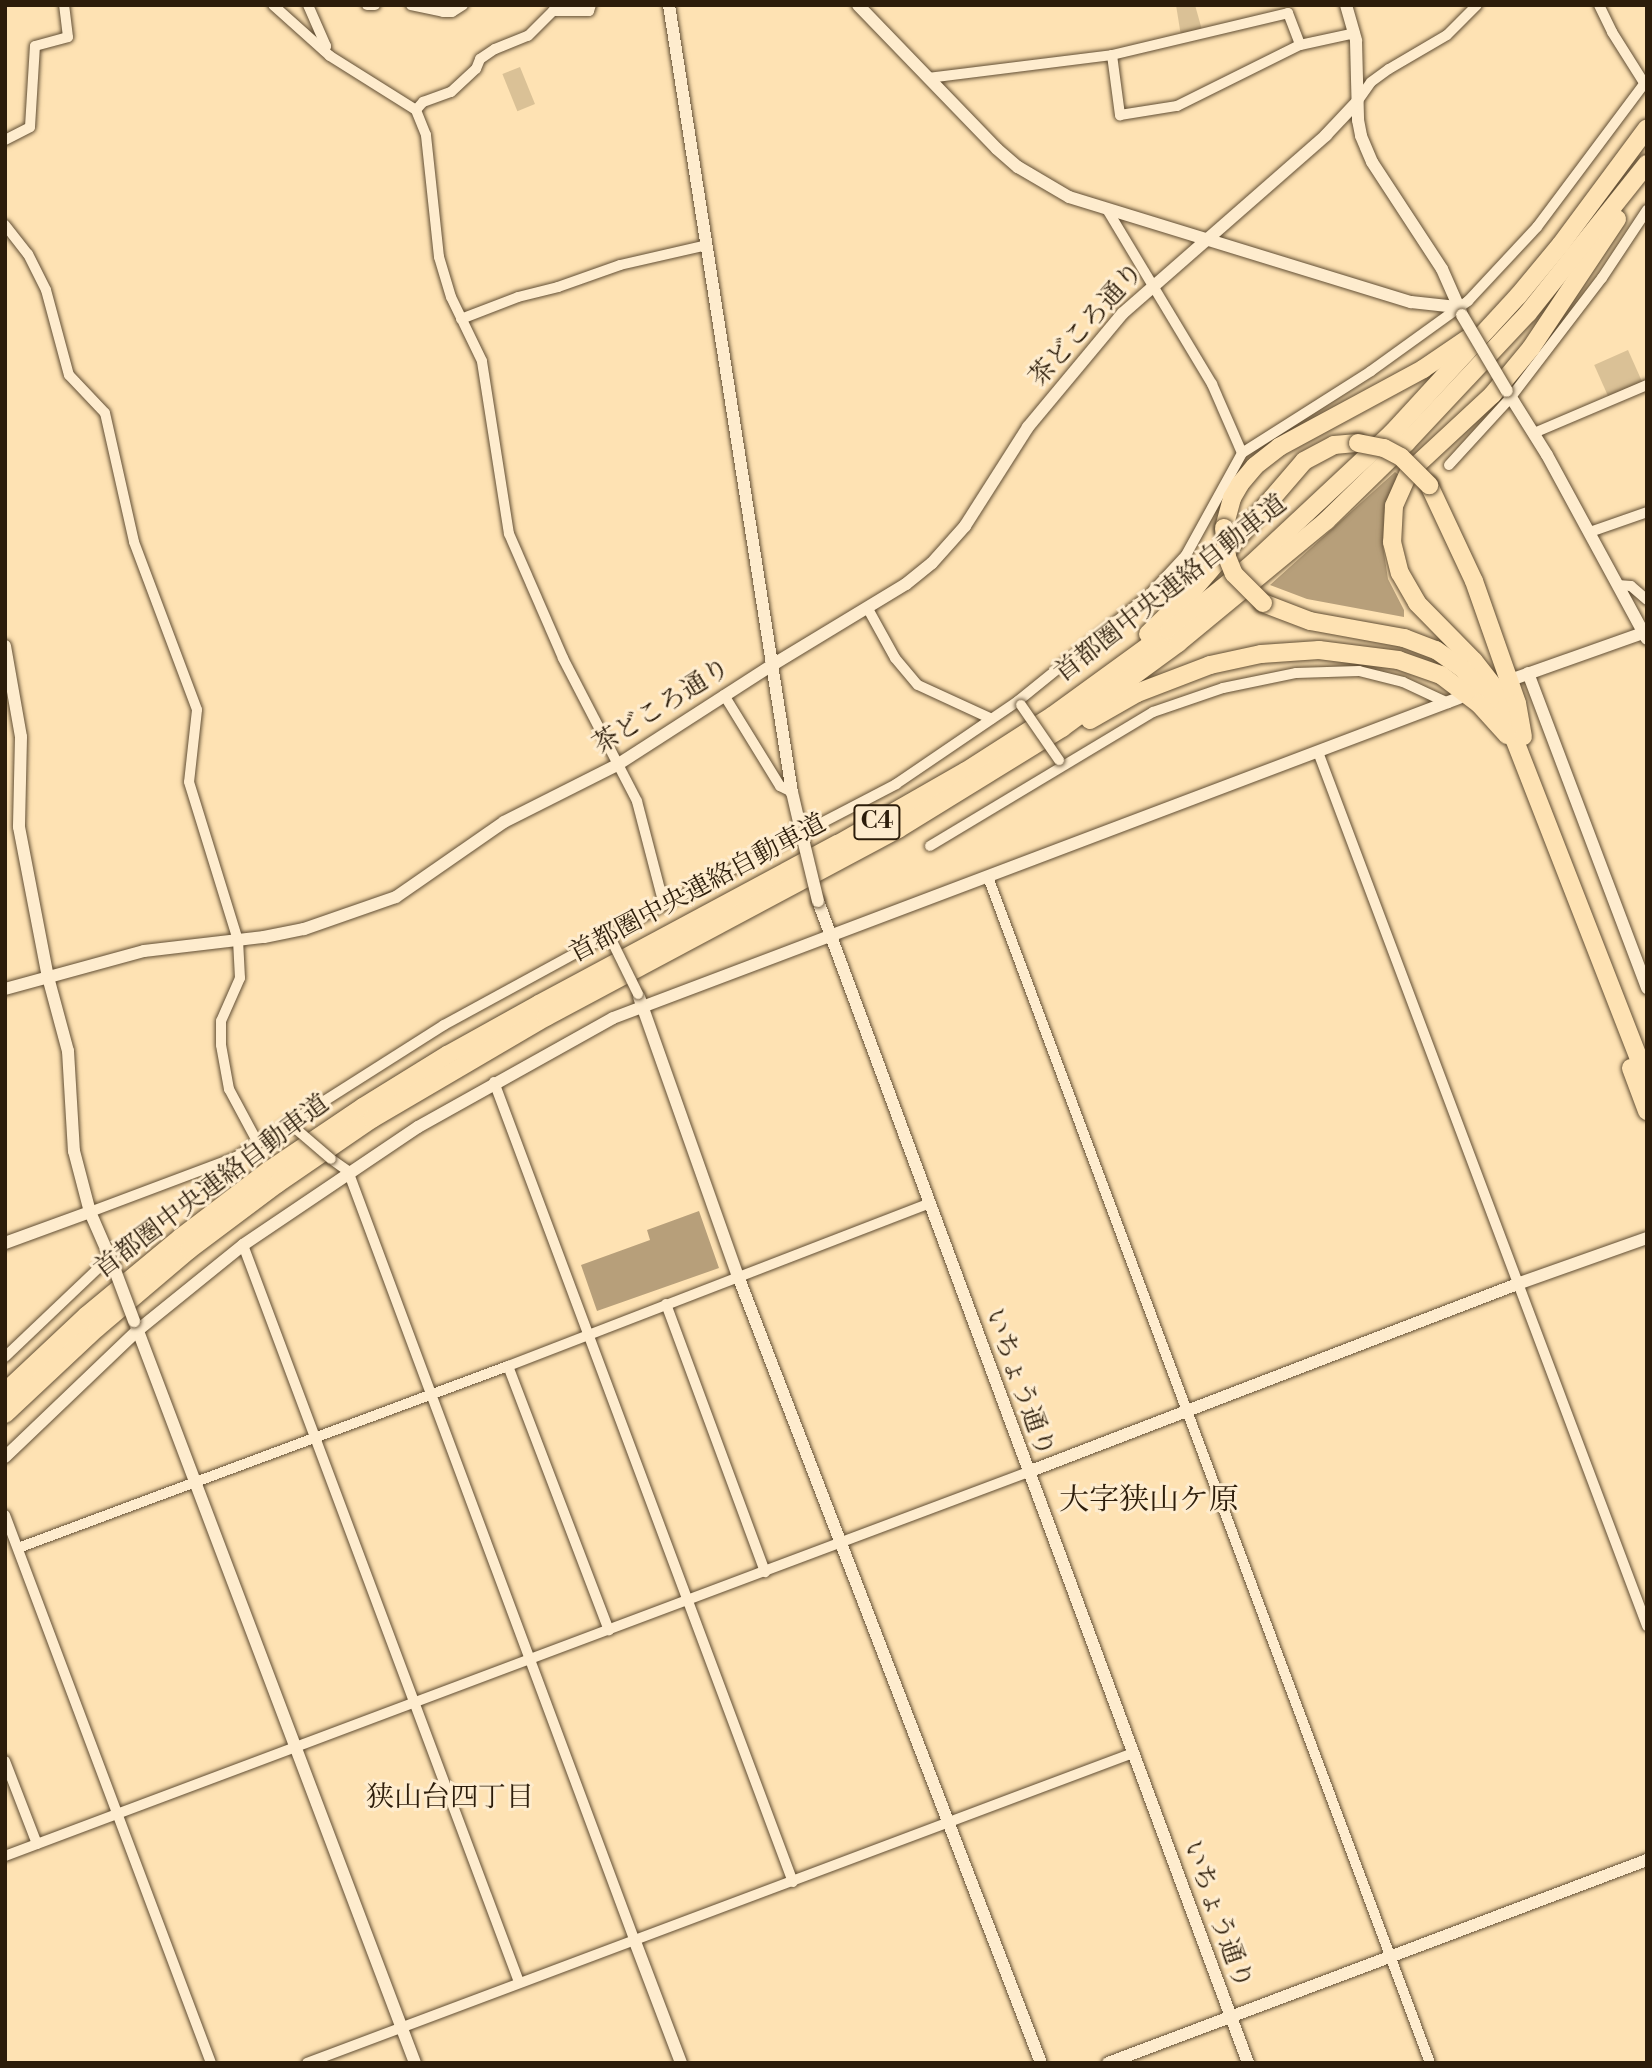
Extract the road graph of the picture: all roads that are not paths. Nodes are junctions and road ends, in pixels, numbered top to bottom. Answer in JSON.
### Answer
{"nodes":[{"id":1,"x":64,"y":5,"type":"edge"},
{"id":2,"x":273,"y":5,"type":"edge"},
{"id":3,"x":308,"y":5,"type":"edge"},
{"id":4,"x":367,"y":5,"type":"edge"},
{"id":5,"x":375,"y":5,"type":"edge"},
{"id":6,"x":411,"y":5,"type":"edge"},
{"id":7,"x":463,"y":5,"type":"edge"},
{"id":8,"x":591,"y":5,"type":"edge"},
{"id":9,"x":669,"y":5,"type":"edge"},
{"id":10,"x":858,"y":5,"type":"edge"},
{"id":11,"x":1346,"y":5,"type":"edge"},
{"id":12,"x":1478,"y":5,"type":"edge"},
{"id":13,"x":1599,"y":5,"type":"edge"},
{"id":14,"x":1355,"y":33,"type":"junction"},
{"id":15,"x":1300,"y":45,"type":"junction"},
{"id":16,"x":324,"y":51,"type":"junction"},
{"id":17,"x":1112,"y":55,"type":"junction"},
{"id":18,"x":928,"y":78,"type":"junction"},
{"id":19,"x":1646,"y":83,"type":"edge"},
{"id":20,"x":1357,"y":102,"type":"junction"},
{"id":21,"x":416,"y":110,"type":"junction"},
{"id":22,"x":1647,"y":128,"type":"edge"},
{"id":23,"x":5,"y":140,"type":"edge"},
{"id":24,"x":1647,"y":164,"type":"edge"},
{"id":25,"x":1647,"y":173,"type":"edge"},
{"id":26,"x":1647,"y":210,"type":"edge"},
{"id":27,"x":1108,"y":211,"type":"junction"},
{"id":28,"x":5,"y":225,"type":"edge"},
{"id":29,"x":1204,"y":240,"type":"junction"},
{"id":30,"x":707,"y":245,"type":"junction"},
{"id":31,"x":1152,"y":284,"type":"junction"},
{"id":32,"x":1518,"y":296,"type":"junction"},
{"id":33,"x":1460,"y":311,"type":"junction"},
{"id":34,"x":461,"y":319,"type":"junction"},
{"id":35,"x":1647,"y":385,"type":"edge"},
{"id":36,"x":1509,"y":394,"type":"junction"},
{"id":37,"x":1534,"y":433,"type":"junction"},
{"id":38,"x":1242,"y":453,"type":"junction"},
{"id":39,"x":1449,"y":465,"type":"dead end"},
{"id":40,"x":1647,"y":512,"type":"edge"},
{"id":41,"x":1590,"y":532,"type":"junction"},
{"id":42,"x":1618,"y":586,"type":"junction"},
{"id":43,"x":1647,"y":600,"type":"edge"},
{"id":44,"x":868,"y":608,"type":"junction"},
{"id":45,"x":1645,"y":636,"type":"edge"},
{"id":46,"x":5,"y":646,"type":"edge"},
{"id":47,"x":774,"y":664,"type":"junction"},
{"id":48,"x":724,"y":695,"type":"junction"},
{"id":49,"x":1454,"y":701,"type":"joint"},
{"id":50,"x":1020,"y":703,"type":"junction"},
{"id":51,"x":992,"y":719,"type":"junction"},
{"id":52,"x":1507,"y":735,"type":"junction"},
{"id":53,"x":1318,"y":752,"type":"junction"},
{"id":54,"x":1061,"y":763,"type":"junction"},
{"id":55,"x":617,"y":765,"type":"junction"},
{"id":56,"x":966,"y":771,"type":"junction"},
{"id":57,"x":1532,"y":782,"type":"junction"},
{"id":58,"x":792,"y":792,"type":"junction"},
{"id":59,"x":949,"y":799,"type":"junction"},
{"id":60,"x":802,"y":835,"type":"junction"},
{"id":61,"x":930,"y":846,"type":"dead end"},
{"id":62,"x":988,"y":877,"type":"junction"},
{"id":63,"x":664,"y":905,"type":"junction"},
{"id":64,"x":608,"y":933,"type":"junction"},
{"id":65,"x":828,"y":934,"type":"junction"},
{"id":66,"x":238,"y":940,"type":"junction"},
{"id":67,"x":48,"y":977,"type":"junction"},
{"id":68,"x":1647,"y":988,"type":"edge"},
{"id":69,"x":5,"y":989,"type":"edge"},
{"id":70,"x":640,"y":999,"type":"junction"},
{"id":71,"x":1647,"y":1080,"type":"edge"},
{"id":72,"x":494,"y":1082,"type":"junction"},
{"id":73,"x":1647,"y":1111,"type":"edge"},
{"id":74,"x":289,"y":1123,"type":"junction"},
{"id":75,"x":258,"y":1143,"type":"junction"},
{"id":76,"x":348,"y":1171,"type":"junction"},
{"id":77,"x":928,"y":1204,"type":"junction"},
{"id":78,"x":90,"y":1212,"type":"junction"},
{"id":79,"x":1647,"y":1238,"type":"edge"},
{"id":80,"x":5,"y":1243,"type":"edge"},
{"id":81,"x":243,"y":1245,"type":"junction"},
{"id":82,"x":111,"y":1262,"type":"junction"},
{"id":83,"x":738,"y":1276,"type":"junction"},
{"id":84,"x":1520,"y":1283,"type":"junction"},
{"id":85,"x":666,"y":1304,"type":"junction"},
{"id":86,"x":136,"y":1326,"type":"junction"},
{"id":87,"x":587,"y":1334,"type":"junction"},
{"id":88,"x":5,"y":1357,"type":"edge"},
{"id":89,"x":508,"y":1366,"type":"junction"},
{"id":90,"x":5,"y":1392,"type":"edge"},
{"id":91,"x":429,"y":1395,"type":"junction"},
{"id":92,"x":1189,"y":1412,"type":"junction"},
{"id":93,"x":5,"y":1414,"type":"edge"},
{"id":94,"x":313,"y":1437,"type":"junction"},
{"id":95,"x":5,"y":1457,"type":"edge"},
{"id":96,"x":1028,"y":1472,"type":"junction"},
{"id":97,"x":193,"y":1482,"type":"junction"},
{"id":98,"x":5,"y":1515,"type":"edge"},
{"id":99,"x":840,"y":1544,"type":"junction"},
{"id":100,"x":18,"y":1548,"type":"junction"},
{"id":101,"x":765,"y":1572,"type":"junction"},
{"id":102,"x":688,"y":1601,"type":"junction"},
{"id":103,"x":1647,"y":1626,"type":"edge"},
{"id":104,"x":609,"y":1630,"type":"junction"},
{"id":105,"x":531,"y":1660,"type":"junction"},
{"id":106,"x":413,"y":1703,"type":"junction"},
{"id":107,"x":296,"y":1748,"type":"junction"},
{"id":108,"x":1133,"y":1753,"type":"junction"},
{"id":109,"x":5,"y":1761,"type":"edge"},
{"id":110,"x":118,"y":1814,"type":"junction"},
{"id":111,"x":951,"y":1822,"type":"junction"},
{"id":112,"x":37,"y":1844,"type":"junction"},
{"id":113,"x":5,"y":1856,"type":"edge"},
{"id":114,"x":1647,"y":1860,"type":"edge"},
{"id":115,"x":793,"y":1882,"type":"junction"},
{"id":116,"x":634,"y":1939,"type":"junction"},
{"id":117,"x":1390,"y":1957,"type":"junction"},
{"id":118,"x":519,"y":1982,"type":"junction"},
{"id":119,"x":1231,"y":2016,"type":"junction"},
{"id":120,"x":400,"y":2025,"type":"junction"},
{"id":121,"x":211,"y":2063,"type":"edge"},
{"id":122,"x":307,"y":2063,"type":"edge"},
{"id":123,"x":415,"y":2063,"type":"edge"},
{"id":124,"x":681,"y":2063,"type":"edge"},
{"id":125,"x":1041,"y":2063,"type":"edge"},
{"id":126,"x":1108,"y":2063,"type":"edge"},
{"id":127,"x":1248,"y":2063,"type":"edge"},
{"id":128,"x":1430,"y":2063,"type":"edge"}],
"edges":[{"from":1,"to":23,"type":"street"},
{"from":2,"to":16,"type":"street"},
{"from":3,"to":16,"type":"street"},
{"from":4,"to":5,"type":"street"},
{"from":6,"to":7,"type":"street"},
{"from":8,"to":21,"type":"street"},
{"from":9,"to":30,"type":"street","name":"いちょう通り"},
{"from":10,"to":18,"type":"street"},
{"from":11,"to":14,"type":"street"},
{"from":12,"to":20,"type":"street"},
{"from":13,"to":19,"type":"street"},
{"from":14,"to":15,"type":"street"},
{"from":14,"to":20,"type":"street"},
{"from":15,"to":17,"type":"street"},
{"from":15,"to":17,"type":"street"},
{"from":16,"to":21,"type":"street"},
{"from":17,"to":18,"type":"street"},
{"from":18,"to":27,"type":"street"},
{"from":19,"to":33,"type":"street"},
{"from":20,"to":29,"type":"street","name":"茶どころ通り"},
{"from":20,"to":33,"type":"street"},
{"from":21,"to":34,"type":"street"},
{"from":22,"to":32,"type":"highway","name":"首都圏中央連絡自動車道","number":"C4"},
{"from":24,"to":59,"type":"highway","name":"首都圏中央連絡自動車道","number":"C4"},
{"from":25,"to":57,"type":"highway"},
{"from":26,"to":36,"type":"street"},
{"from":27,"to":29,"type":"street"},
{"from":27,"to":31,"type":"street"},
{"from":28,"to":66,"type":"street"},
{"from":29,"to":31,"type":"street","name":"茶どころ通り"},
{"from":29,"to":33,"type":"street"},
{"from":30,"to":34,"type":"street"},
{"from":30,"to":47,"type":"street","name":"いちょう通り"},
{"from":31,"to":38,"type":"street"},
{"from":31,"to":44,"type":"street","name":"茶どころ通り"},
{"from":32,"to":52,"type":"highway","bridge":true},
{"from":32,"to":56,"type":"highway","name":"首都圏中央連絡自動車道","number":"C4"},
{"from":33,"to":36,"type":"street","bridge":true},
{"from":33,"to":38,"type":"street"},
{"from":34,"to":55,"type":"street"},
{"from":35,"to":37,"type":"street"},
{"from":36,"to":37,"type":"street"},
{"from":36,"to":39,"type":"street"},
{"from":37,"to":41,"type":"street"},
{"from":38,"to":50,"type":"street"},
{"from":40,"to":41,"type":"street"},
{"from":41,"to":42,"type":"street"},
{"from":42,"to":43,"type":"street"},
{"from":42,"to":45,"type":"street"},
{"from":44,"to":47,"type":"street","name":"茶どころ通り"},
{"from":44,"to":51,"type":"street"},
{"from":45,"to":68,"type":"street"},
{"from":46,"to":67,"type":"street"},
{"from":47,"to":48,"type":"street","name":"茶どころ通り"},
{"from":47,"to":58,"type":"street","name":"いちょう通り"},
{"from":48,"to":55,"type":"street","name":"茶どころ通り"},
{"from":48,"to":58,"type":"street"},
{"from":49,"to":53,"type":"street"},
{"from":49,"to":54,"type":"street"},
{"from":50,"to":51,"type":"street"},
{"from":50,"to":54,"type":"street","bridge":true},
{"from":51,"to":60,"type":"street"},
{"from":52,"to":59,"type":"highway"},
{"from":52,"to":73,"type":"highway"},
{"from":53,"to":62,"type":"street"},
{"from":53,"to":84,"type":"street"},
{"from":54,"to":61,"type":"street"},
{"from":55,"to":63,"type":"street"},
{"from":55,"to":66,"type":"street","name":"茶どころ通り"},
{"from":56,"to":57,"type":"highway","bridge":true},
{"from":56,"to":90,"type":"highway","name":"首都圏中央連絡自動車道","number":"C4"},
{"from":57,"to":71,"type":"highway"},
{"from":58,"to":60,"type":"street","name":"いちょう通り"},
{"from":59,"to":93,"type":"highway","name":"首都圏中央連絡自動車道","number":"C4"},
{"from":60,"to":63,"type":"street"},
{"from":60,"to":65,"type":"street","name":"いちょう通り","bridge":true},
{"from":62,"to":65,"type":"street"},
{"from":62,"to":92,"type":"street"},
{"from":63,"to":64,"type":"street"},
{"from":64,"to":70,"type":"street","bridge":true},
{"from":64,"to":74,"type":"street"},
{"from":65,"to":70,"type":"street"},
{"from":65,"to":77,"type":"street","name":"いちょう通り"},
{"from":66,"to":67,"type":"street","name":"茶どころ通り"},
{"from":66,"to":75,"type":"street"},
{"from":67,"to":69,"type":"street","name":"茶どころ通り"},
{"from":67,"to":78,"type":"street"},
{"from":70,"to":72,"type":"street"},
{"from":70,"to":83,"type":"street"},
{"from":72,"to":76,"type":"street"},
{"from":72,"to":87,"type":"street"},
{"from":74,"to":75,"type":"street"},
{"from":74,"to":76,"type":"street","bridge":true},
{"from":75,"to":78,"type":"street"},
{"from":76,"to":81,"type":"street"},
{"from":76,"to":91,"type":"street"},
{"from":77,"to":83,"type":"street"},
{"from":77,"to":96,"type":"street","name":"いちょう通り"},
{"from":78,"to":80,"type":"street"},
{"from":78,"to":82,"type":"street"},
{"from":79,"to":84,"type":"street"},
{"from":81,"to":86,"type":"street"},
{"from":81,"to":94,"type":"street"},
{"from":82,"to":86,"type":"street","bridge":true},
{"from":82,"to":88,"type":"street"},
{"from":83,"to":85,"type":"street"},
{"from":83,"to":99,"type":"street"},
{"from":84,"to":92,"type":"street"},
{"from":84,"to":103,"type":"street"},
{"from":85,"to":87,"type":"street"},
{"from":85,"to":101,"type":"street"},
{"from":86,"to":95,"type":"street"},
{"from":86,"to":97,"type":"street"},
{"from":87,"to":89,"type":"street"},
{"from":87,"to":102,"type":"street"},
{"from":89,"to":91,"type":"street"},
{"from":89,"to":104,"type":"street"},
{"from":91,"to":94,"type":"street"},
{"from":91,"to":105,"type":"street"},
{"from":92,"to":96,"type":"street"},
{"from":92,"to":117,"type":"street"},
{"from":94,"to":97,"type":"street"},
{"from":94,"to":106,"type":"street"},
{"from":96,"to":99,"type":"street"},
{"from":96,"to":108,"type":"street","name":"いちょう通り"},
{"from":97,"to":100,"type":"street"},
{"from":97,"to":107,"type":"street"},
{"from":98,"to":100,"type":"street"},
{"from":99,"to":101,"type":"street"},
{"from":99,"to":111,"type":"street"},
{"from":100,"to":110,"type":"street"},
{"from":101,"to":102,"type":"street"},
{"from":102,"to":104,"type":"street"},
{"from":102,"to":115,"type":"street"},
{"from":104,"to":105,"type":"street"},
{"from":105,"to":106,"type":"street"},
{"from":105,"to":116,"type":"street"},
{"from":106,"to":107,"type":"street"},
{"from":106,"to":118,"type":"street"},
{"from":107,"to":110,"type":"street"},
{"from":107,"to":120,"type":"street"},
{"from":108,"to":111,"type":"street"},
{"from":108,"to":119,"type":"street","name":"いちょう通り"},
{"from":109,"to":112,"type":"street"},
{"from":110,"to":112,"type":"street"},
{"from":110,"to":121,"type":"street"},
{"from":111,"to":115,"type":"street"},
{"from":111,"to":125,"type":"street"},
{"from":112,"to":113,"type":"street"},
{"from":114,"to":117,"type":"street"},
{"from":115,"to":116,"type":"street"},
{"from":116,"to":118,"type":"street"},
{"from":116,"to":124,"type":"street"},
{"from":117,"to":119,"type":"street"},
{"from":117,"to":128,"type":"street"},
{"from":118,"to":120,"type":"street"},
{"from":119,"to":126,"type":"street"},
{"from":119,"to":127,"type":"street","name":"いちょう通り"},
{"from":120,"to":122,"type":"street"},
{"from":120,"to":123,"type":"street"}]}
